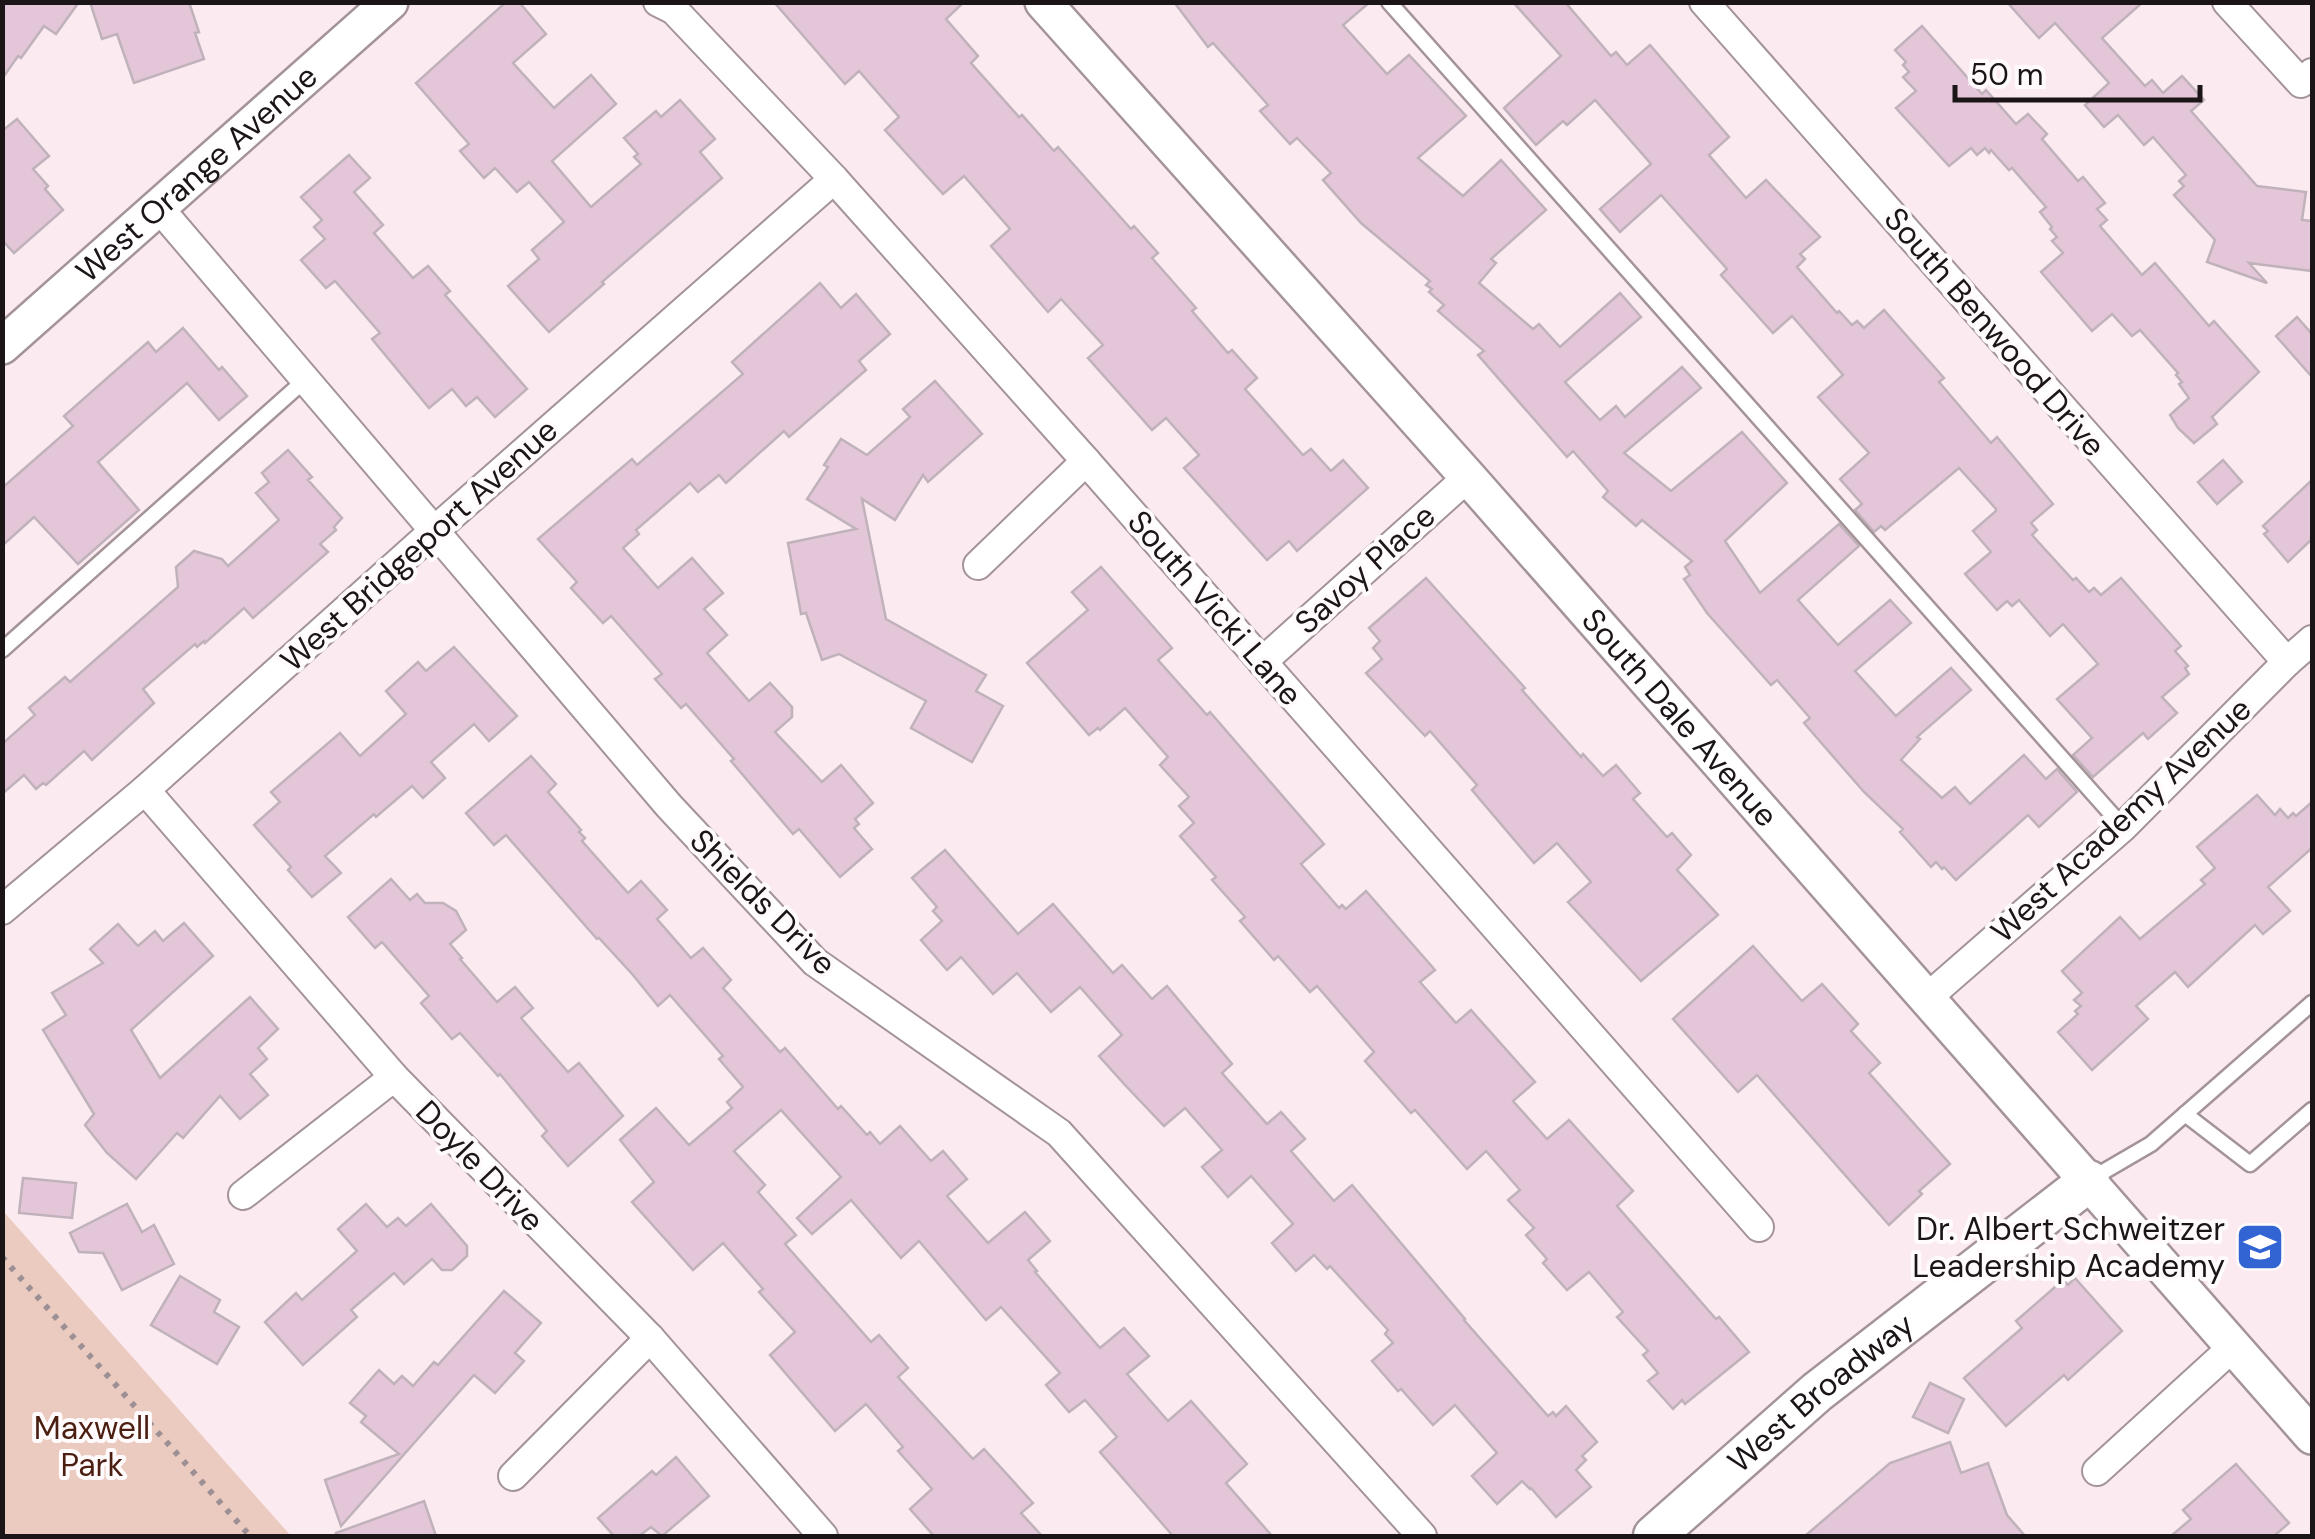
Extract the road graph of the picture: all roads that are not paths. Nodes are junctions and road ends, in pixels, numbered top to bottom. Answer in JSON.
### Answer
{"nodes":[{"id":1,"x":390,"y":2,"type":"edge"},
{"id":2,"x":658,"y":2,"type":"edge"},
{"id":3,"x":1043,"y":2,"type":"edge"},
{"id":4,"x":1389,"y":2,"type":"edge"},
{"id":5,"x":1704,"y":2,"type":"edge"},
{"id":6,"x":2227,"y":2,"type":"edge"},
{"id":7,"x":2307,"y":78,"type":"edge"},
{"id":8,"x":834,"y":179,"type":"junction"},
{"id":9,"x":159,"y":208,"type":"junction"},
{"id":10,"x":2,"y":346,"type":"edge"},
{"id":11,"x":306,"y":380,"type":"junction"},
{"id":12,"x":1086,"y":462,"type":"junction"},
{"id":13,"x":1468,"y":477,"type":"junction"},
{"id":14,"x":434,"y":531,"type":"junction"},
{"id":15,"x":978,"y":565,"type":"dead end"},
{"id":16,"x":2312,"y":640,"type":"edge"},
{"id":17,"x":2,"y":650,"type":"edge"},
{"id":18,"x":1262,"y":662,"type":"junction"},
{"id":19,"x":2287,"y":662,"type":"junction"},
{"id":20,"x":145,"y":790,"type":"junction"},
{"id":21,"x":2123,"y":826,"type":"junction"},
{"id":22,"x":2,"y":910,"type":"edge"},
{"id":23,"x":1928,"y":998,"type":"junction"},
{"id":24,"x":2312,"y":1003,"type":"edge"},
{"id":25,"x":394,"y":1077,"type":"junction"},
{"id":26,"x":2312,"y":1110,"type":"edge"},
{"id":27,"x":2185,"y":1114,"type":"junction"},
{"id":28,"x":2088,"y":1181,"type":"junction"},
{"id":29,"x":243,"y":1195,"type":"dead end"},
{"id":30,"x":1759,"y":1227,"type":"dead end"},
{"id":31,"x":650,"y":1338,"type":"junction"},
{"id":32,"x":2234,"y":1346,"type":"junction"},
{"id":33,"x":2312,"y":1436,"type":"edge"},
{"id":34,"x":2097,"y":1471,"type":"dead end"},
{"id":35,"x":512,"y":1476,"type":"dead end"},
{"id":36,"x":822,"y":1536,"type":"edge"},
{"id":37,"x":1422,"y":1536,"type":"edge"},
{"id":38,"x":1654,"y":1536,"type":"edge"}],
"edges":[{"from":1,"to":9,"type":"street","name":"West Orange Avenue"},
{"from":2,"to":8,"type":"street","name":"South Vicki Lane"},
{"from":3,"to":13,"type":"street","name":"South Dale Avenue"},
{"from":4,"to":21,"type":"lane"},
{"from":5,"to":19,"type":"street","name":"South Benwood Drive"},
{"from":6,"to":7,"type":"street"},
{"from":8,"to":12,"type":"street","name":"South Vicki Lane"},
{"from":8,"to":14,"type":"street","name":"West Bridgeport Avenue"},
{"from":9,"to":10,"type":"street","name":"West Orange Avenue"},
{"from":9,"to":11,"type":"street","name":"Shields Drive"},
{"from":11,"to":14,"type":"street","name":"Shields Drive"},
{"from":11,"to":17,"type":"lane"},
{"from":12,"to":15,"type":"street"},
{"from":12,"to":18,"type":"street","name":"South Vicki Lane"},
{"from":13,"to":18,"type":"street","name":"Savoy Place"},
{"from":13,"to":23,"type":"street","name":"South Dale Avenue"},
{"from":14,"to":20,"type":"street","name":"West Bridgeport Avenue"},
{"from":14,"to":37,"type":"street","name":"Shields Drive"},
{"from":16,"to":19,"type":"street","name":"West Academy Avenue"},
{"from":18,"to":30,"type":"street","name":"South Vicki Lane"},
{"from":19,"to":21,"type":"street","name":"West Academy Avenue"},
{"from":20,"to":22,"type":"street","name":"West Bridgeport Avenue"},
{"from":20,"to":25,"type":"street","name":"Doyle Drive"},
{"from":21,"to":23,"type":"street","name":"West Academy Avenue"},
{"from":23,"to":28,"type":"street","name":"South Dale Avenue"},
{"from":24,"to":27,"type":"lane"},
{"from":25,"to":29,"type":"street"},
{"from":25,"to":31,"type":"street","name":"Doyle Drive"},
{"from":26,"to":27,"type":"lane"},
{"from":27,"to":28,"type":"lane"},
{"from":28,"to":32,"type":"street","name":"South Dale Avenue"},
{"from":28,"to":38,"type":"main road","name":"West Broadway"},
{"from":31,"to":35,"type":"street"},
{"from":31,"to":36,"type":"street","name":"Doyle Drive"},
{"from":32,"to":33,"type":"street","name":"South Dale Avenue"},
{"from":32,"to":34,"type":"street"}]}
